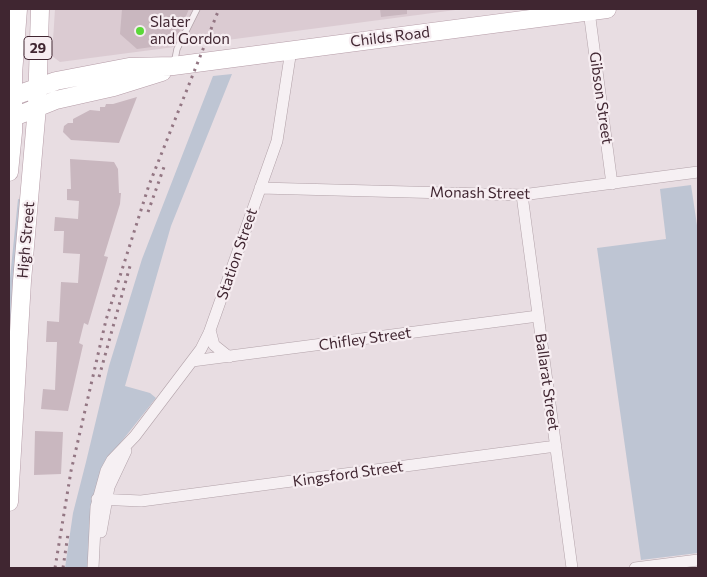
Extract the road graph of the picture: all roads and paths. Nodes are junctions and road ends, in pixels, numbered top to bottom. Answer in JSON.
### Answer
{"nodes":[{"id":1,"x":18,"y":9,"type":"edge"},
{"id":2,"x":40,"y":9,"type":"edge"},
{"id":3,"x":197,"y":9,"type":"edge"},
{"id":4,"x":598,"y":10,"type":"edge"},
{"id":5,"x":291,"y":50,"type":"junction"},
{"id":6,"x":174,"y":66,"type":"junction"},
{"id":7,"x":38,"y":87,"type":"junction"},
{"id":8,"x":14,"y":96,"type":"junction"},
{"id":9,"x":37,"y":107,"type":"junction"},
{"id":10,"x":14,"y":117,"type":"junction"},
{"id":11,"x":9,"y":172,"type":"edge"},
{"id":12,"x":698,"y":172,"type":"edge"},
{"id":13,"x":612,"y":184,"type":"junction"},
{"id":14,"x":260,"y":188,"type":"junction"},
{"id":15,"x":522,"y":195,"type":"junction"},
{"id":16,"x":538,"y":316,"type":"junction"},
{"id":17,"x":210,"y":330,"type":"junction"},
{"id":18,"x":229,"y":357,"type":"junction"},
{"id":19,"x":192,"y":361,"type":"junction"},
{"id":20,"x":556,"y":446,"type":"junction"},
{"id":21,"x":103,"y":500,"type":"junction"},
{"id":22,"x":9,"y":502,"type":"edge"},
{"id":23,"x":698,"y":560,"type":"edge"},
{"id":24,"x":94,"y":568,"type":"edge"},
{"id":25,"x":572,"y":568,"type":"edge"},
{"id":26,"x":635,"y":568,"type":"edge"}],
"edges":[{"from":1,"to":8,"type":"main road","number":"29"},
{"from":2,"to":7,"type":"main road","name":"High Street","number":"29"},
{"from":3,"to":6,"type":"lane"},
{"from":4,"to":5,"type":"main road","name":"Childs Road"},
{"from":4,"to":13,"type":"street","name":"Gibson Street"},
{"from":5,"to":6,"type":"main road","name":"Childs Road"},
{"from":5,"to":14,"type":"street","name":"Station Street"},
{"from":6,"to":7,"type":"main road","name":"Childs Road"},
{"from":6,"to":9,"type":"main road","name":"Childs Road"},
{"from":7,"to":8,"type":"main road","name":"Childs Road"},
{"from":7,"to":9,"type":"main road","name":"High Street","number":"29"},
{"from":8,"to":10,"type":"main road","number":"29"},
{"from":9,"to":10,"type":"main road","name":"Childs Road"},
{"from":9,"to":22,"type":"main road","name":"High Street","number":"29"},
{"from":10,"to":11,"type":"main road","number":"29"},
{"from":12,"to":13,"type":"street","name":"Monash Street"},
{"from":13,"to":15,"type":"street","name":"Monash Street"},
{"from":14,"to":15,"type":"street","name":"Monash Street"},
{"from":14,"to":17,"type":"street","name":"Station Street"},
{"from":15,"to":16,"type":"street","name":"Ballarat Street"},
{"from":16,"to":18,"type":"street","name":"Chifley Street"},
{"from":16,"to":20,"type":"street","name":"Ballarat Street"},
{"from":17,"to":18,"type":"street"},
{"from":17,"to":19,"type":"street","name":"Station Street"},
{"from":18,"to":19,"type":"street","name":"Chifley Street"},
{"from":19,"to":21,"type":"street","name":"Station Street"},
{"from":20,"to":21,"type":"street","name":"Kingsford Street"},
{"from":20,"to":25,"type":"street","name":"Ballarat Street"},
{"from":21,"to":24,"type":"street","name":"Station Street"},
{"from":23,"to":26,"type":"street"}]}
